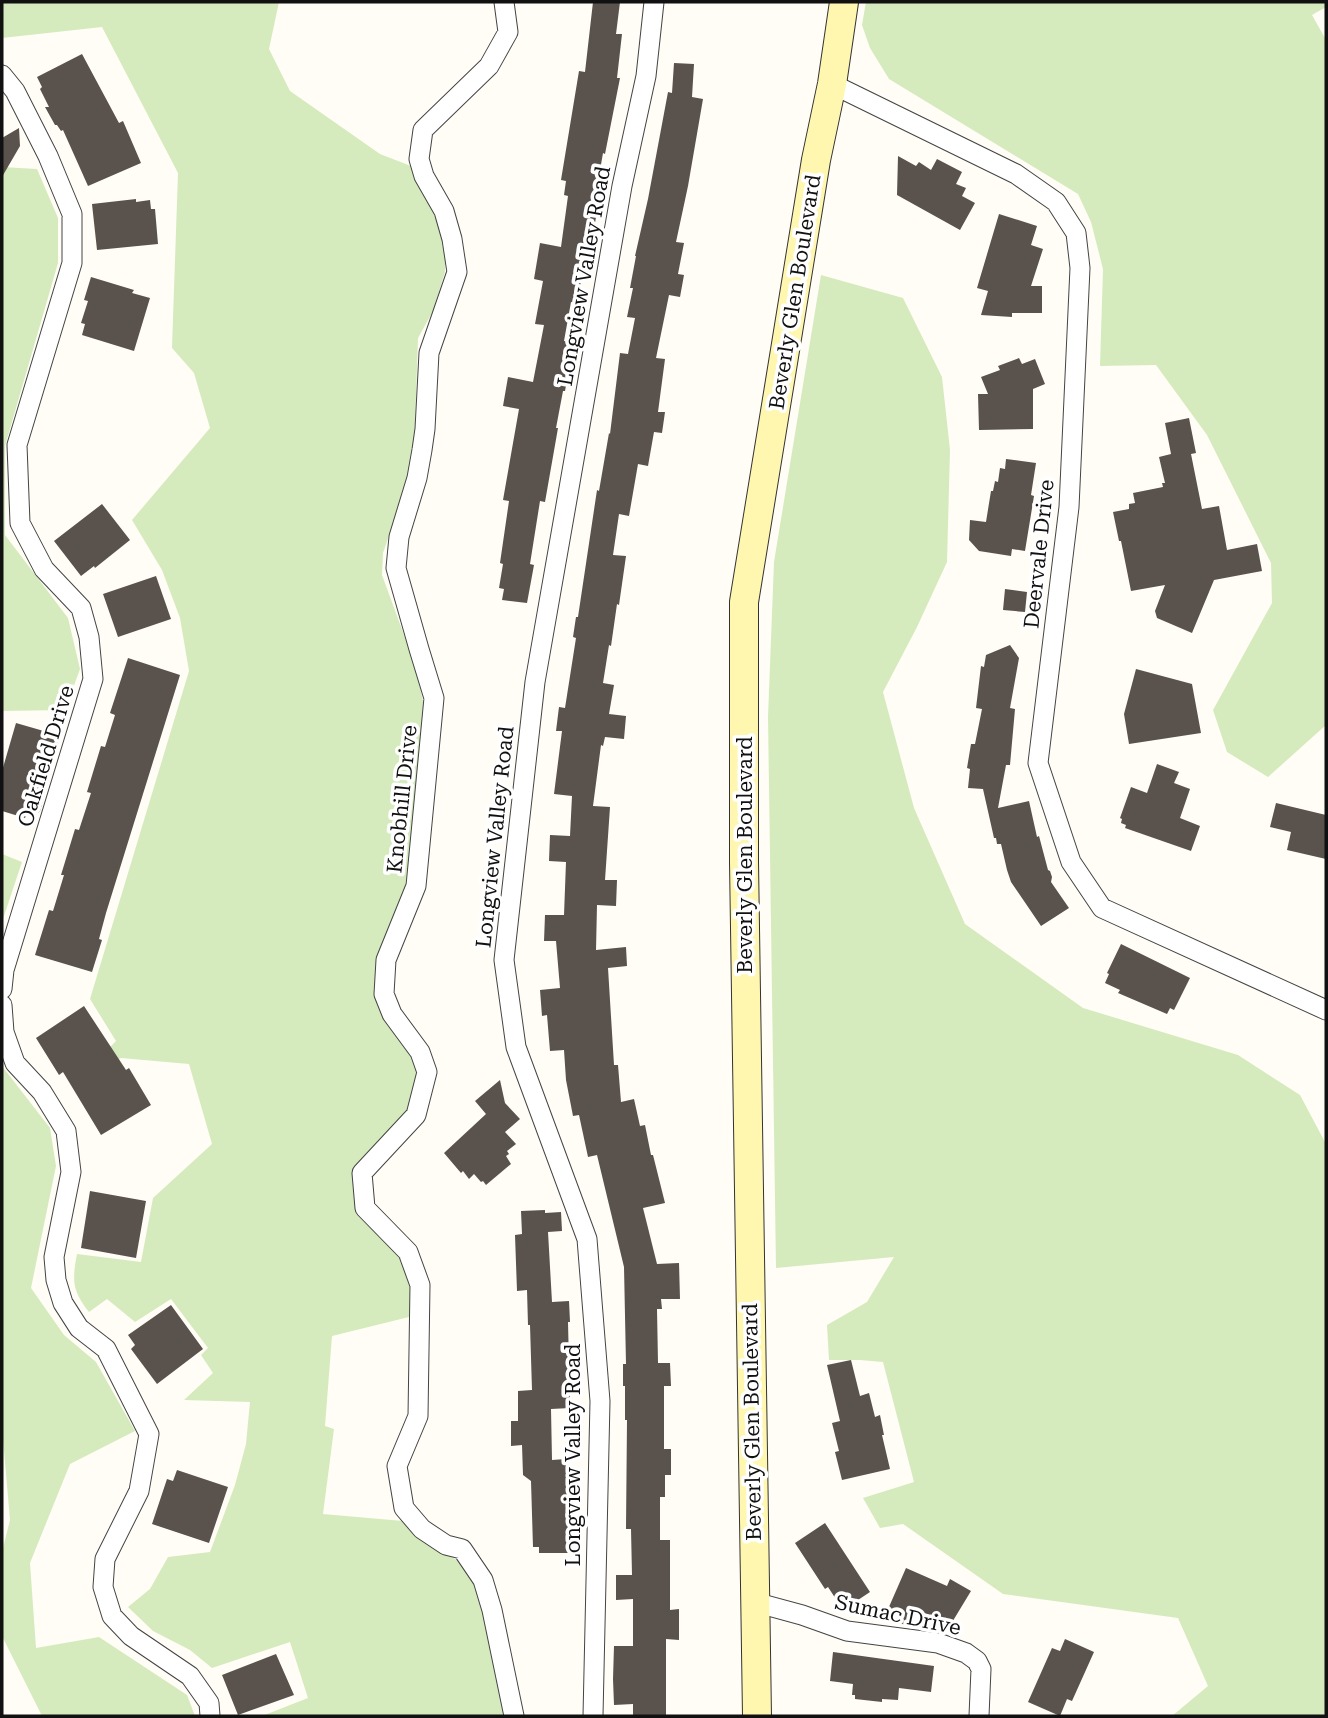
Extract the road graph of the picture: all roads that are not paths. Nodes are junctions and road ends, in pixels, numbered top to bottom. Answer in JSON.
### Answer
{"nodes":[{"id":1,"x":504,"y":2,"type":"edge"},
{"id":2,"x":654,"y":2,"type":"edge"},
{"id":3,"x":844,"y":2,"type":"edge"},
{"id":4,"x":2,"y":75,"type":"edge"},
{"id":5,"x":832,"y":84,"type":"junction"},
{"id":6,"x":2,"y":989,"type":"edge"},
{"id":7,"x":2,"y":1005,"type":"edge"},
{"id":8,"x":1326,"y":1010,"type":"edge"},
{"id":9,"x":754,"y":1602,"type":"junction"},
{"id":10,"x":210,"y":1716,"type":"edge"},
{"id":11,"x":514,"y":1716,"type":"edge"},
{"id":12,"x":593,"y":1716,"type":"edge"},
{"id":13,"x":757,"y":1716,"type":"edge"},
{"id":14,"x":979,"y":1716,"type":"edge"}],
"edges":[{"from":1,"to":11,"type":"street","name":"Knobhill Drive"},
{"from":2,"to":12,"type":"street","name":"Longview Valley Road"},
{"from":3,"to":5,"type":"main road","name":"Beverly Glen Boulevard"},
{"from":4,"to":6,"type":"street","name":"Oakfield Drive"},
{"from":5,"to":8,"type":"street","name":"Deervale Drive"},
{"from":5,"to":9,"type":"main road","name":"Beverly Glen Boulevard"},
{"from":7,"to":10,"type":"street"},
{"from":9,"to":13,"type":"main road","name":"Beverly Glen Boulevard"},
{"from":9,"to":14,"type":"street","name":"Sumac Drive"}]}
